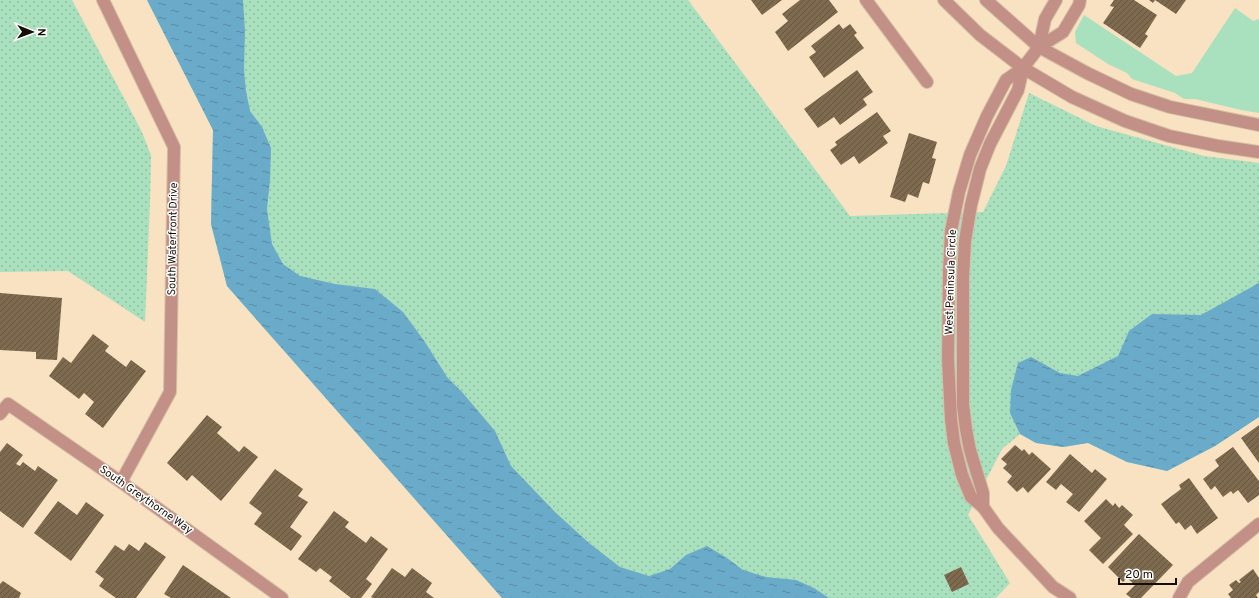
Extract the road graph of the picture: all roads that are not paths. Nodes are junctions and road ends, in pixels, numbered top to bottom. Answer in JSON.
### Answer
{"nodes":[{"id":1,"x":103,"y":0,"type":"edge"},
{"id":2,"x":866,"y":0,"type":"edge"},
{"id":3,"x":944,"y":0,"type":"edge"},
{"id":4,"x":986,"y":0,"type":"edge"},
{"id":5,"x":1056,"y":0,"type":"edge"},
{"id":6,"x":1080,"y":0,"type":"edge"},
{"id":7,"x":1039,"y":47,"type":"junction"},
{"id":8,"x":1023,"y":68,"type":"junction"},
{"id":9,"x":927,"y":82,"type":"dead end"},
{"id":10,"x":1259,"y":125,"type":"edge"},
{"id":11,"x":1259,"y":152,"type":"edge"},
{"id":12,"x":0,"y":414,"type":"edge"},
{"id":13,"x":121,"y":482,"type":"junction"},
{"id":14,"x":1259,"y":524,"type":"edge"},
{"id":15,"x":282,"y":598,"type":"edge"},
{"id":16,"x":1070,"y":598,"type":"edge"},
{"id":17,"x":1179,"y":598,"type":"edge"}],
"edges":[{"from":1,"to":13,"type":"street","name":"South Waterfront Drive"},
{"from":2,"to":9,"type":"street"},
{"from":3,"to":8,"type":"street"},
{"from":4,"to":7,"type":"street"},
{"from":5,"to":7,"type":"street"},
{"from":6,"to":7,"type":"street"},
{"from":7,"to":8,"type":"street","name":"West Peninsula Circle"},
{"from":7,"to":10,"type":"street"},
{"from":8,"to":11,"type":"street"},
{"from":8,"to":16,"type":"street","name":"West Peninsula Circle"},
{"from":12,"to":13,"type":"street","name":"South Greythorne Way"},
{"from":13,"to":15,"type":"street","name":"South Greythorne Way"},
{"from":14,"to":17,"type":"street"}]}
